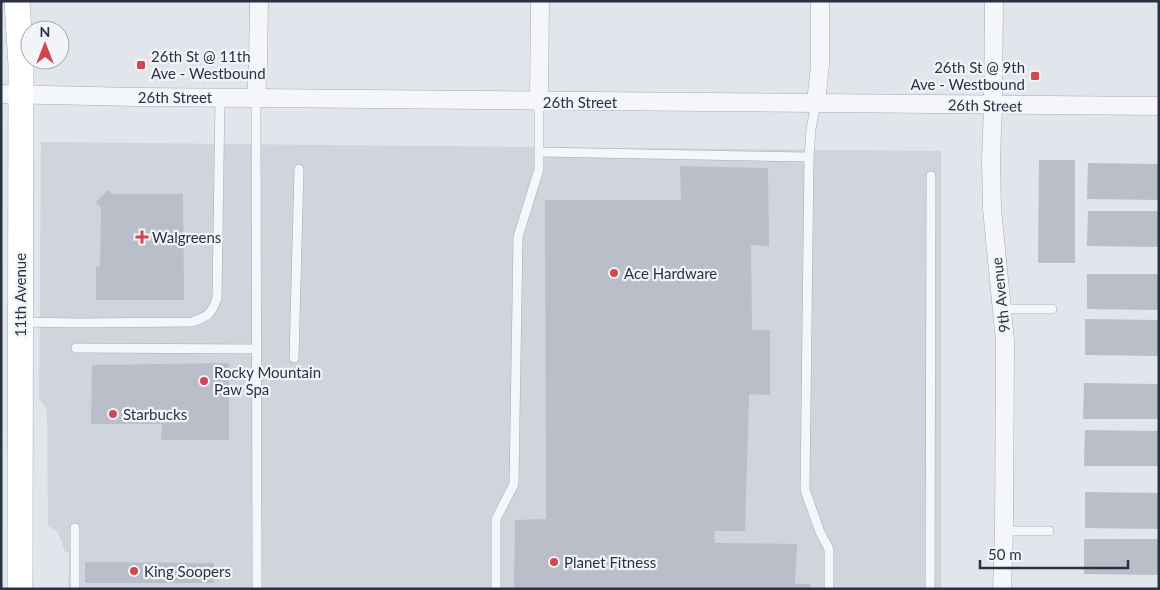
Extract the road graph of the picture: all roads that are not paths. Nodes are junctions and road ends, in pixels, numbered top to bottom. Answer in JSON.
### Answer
{"nodes":[{"id":1,"x":17,"y":1,"type":"edge"},
{"id":2,"x":258,"y":1,"type":"edge"},
{"id":3,"x":540,"y":1,"type":"edge"},
{"id":4,"x":820,"y":1,"type":"edge"},
{"id":5,"x":994,"y":1,"type":"edge"},
{"id":6,"x":11,"y":94,"type":"edge"},
{"id":7,"x":220,"y":98,"type":"junction"},
{"id":8,"x":256,"y":98,"type":"junction"},
{"id":9,"x":539,"y":102,"type":"junction"},
{"id":10,"x":816,"y":103,"type":"junction"},
{"id":11,"x":993,"y":106,"type":"junction"},
{"id":12,"x":1159,"y":106,"type":"edge"},
{"id":13,"x":539,"y":152,"type":"junction"},
{"id":14,"x":809,"y":157,"type":"junction"},
{"id":15,"x":299,"y":169,"type":"dead end"},
{"id":16,"x":931,"y":176,"type":"dead end"},
{"id":17,"x":1003,"y":309,"type":"junction"},
{"id":18,"x":1052,"y":309,"type":"dead end"},
{"id":19,"x":20,"y":322,"type":"junction"},
{"id":20,"x":76,"y":348,"type":"dead end"},
{"id":21,"x":256,"y":349,"type":"junction"},
{"id":22,"x":294,"y":358,"type":"dead end"},
{"id":23,"x":75,"y":528,"type":"dead end"},
{"id":24,"x":1004,"y":531,"type":"junction"},
{"id":25,"x":1048,"y":531,"type":"dead end"},
{"id":26,"x":20,"y":589,"type":"edge"},
{"id":27,"x":75,"y":589,"type":"edge"},
{"id":28,"x":257,"y":589,"type":"edge"},
{"id":29,"x":496,"y":589,"type":"edge"},
{"id":30,"x":829,"y":589,"type":"edge"},
{"id":31,"x":930,"y":589,"type":"edge"},
{"id":32,"x":1002,"y":589,"type":"edge"}],
"edges":[{"from":1,"to":6,"type":"main road","name":"11th Avenue"},
{"from":2,"to":8,"type":"street"},
{"from":3,"to":9,"type":"street"},
{"from":4,"to":10,"type":"street"},
{"from":5,"to":11,"type":"street","name":"9th Avenue"},
{"from":6,"to":7,"type":"street","name":"26th Street"},
{"from":6,"to":19,"type":"main road","name":"11th Avenue"},
{"from":7,"to":8,"type":"street","name":"26th Street"},
{"from":7,"to":19,"type":"lane"},
{"from":8,"to":9,"type":"street","name":"26th Street"},
{"from":8,"to":21,"type":"lane"},
{"from":9,"to":10,"type":"street","name":"26th Street"},
{"from":9,"to":13,"type":"lane"},
{"from":10,"to":11,"type":"street","name":"26th Street"},
{"from":10,"to":14,"type":"lane"},
{"from":11,"to":12,"type":"street","name":"26th Street"},
{"from":11,"to":17,"type":"street","name":"9th Avenue"},
{"from":13,"to":14,"type":"lane"},
{"from":13,"to":29,"type":"lane"},
{"from":14,"to":30,"type":"lane"},
{"from":15,"to":22,"type":"lane"},
{"from":16,"to":31,"type":"lane"},
{"from":17,"to":18,"type":"lane"},
{"from":17,"to":24,"type":"street","name":"9th Avenue"},
{"from":19,"to":26,"type":"main road","name":"11th Avenue"},
{"from":20,"to":21,"type":"lane"},
{"from":21,"to":28,"type":"lane"},
{"from":23,"to":27,"type":"lane"},
{"from":24,"to":25,"type":"lane"},
{"from":24,"to":32,"type":"street","name":"9th Avenue"}]}
